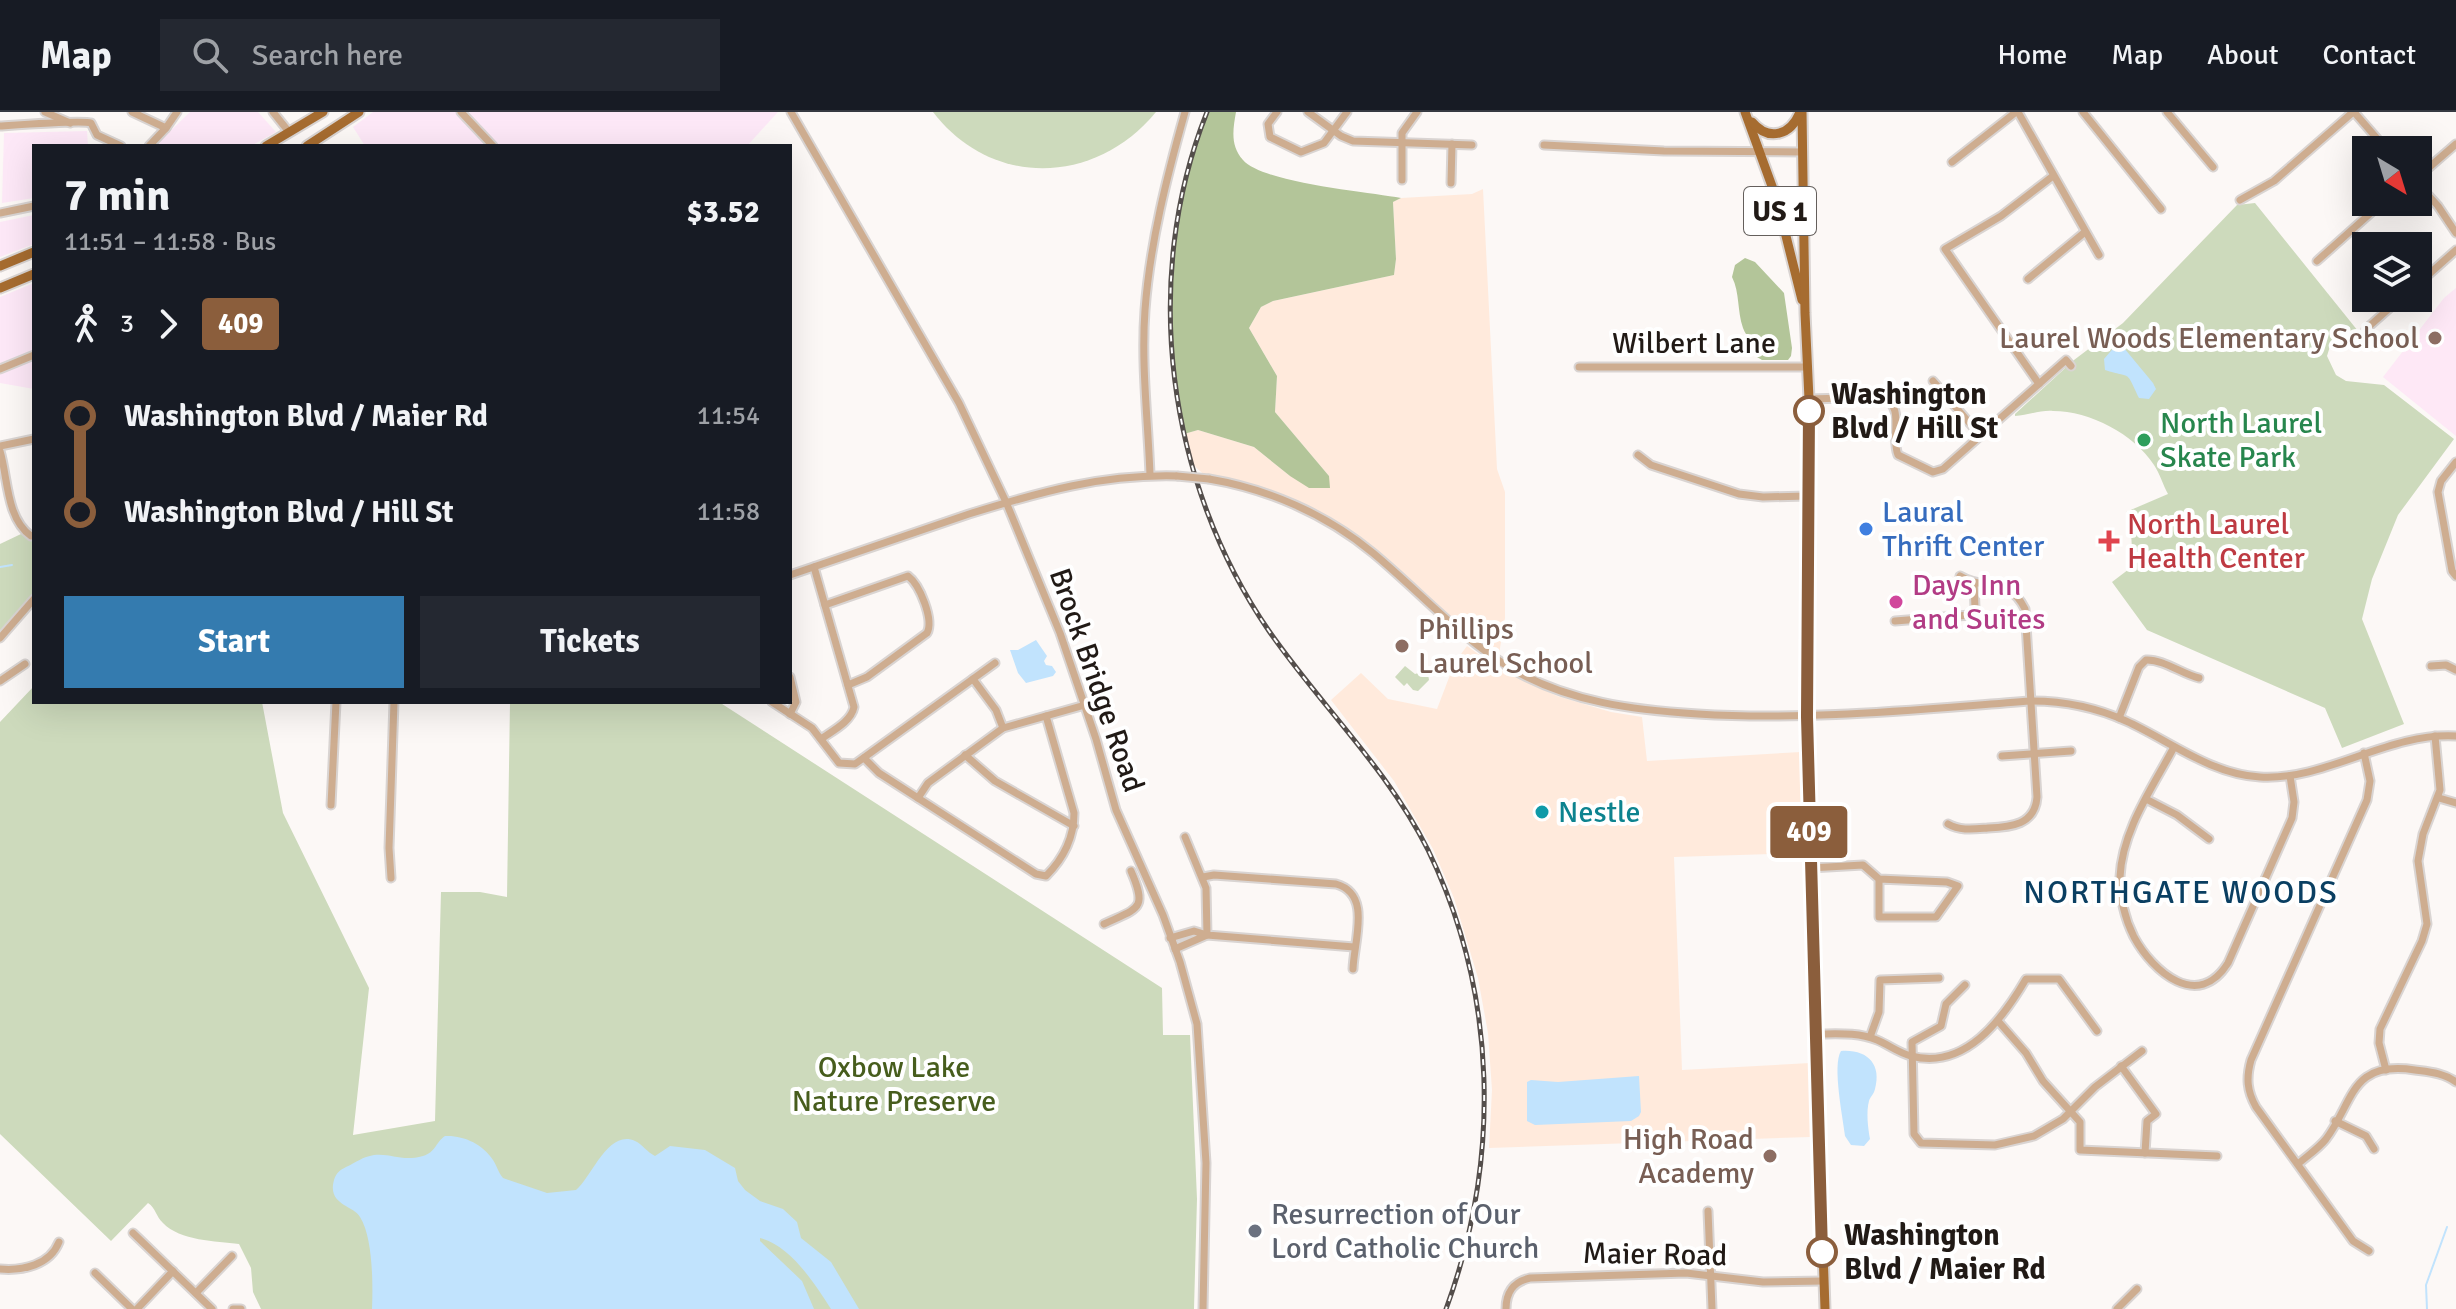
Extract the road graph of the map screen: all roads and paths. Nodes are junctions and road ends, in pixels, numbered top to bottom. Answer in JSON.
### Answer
{"nodes":[{"id":1,"x":45,"y":112,"type":"edge"},
{"id":2,"x":132,"y":112,"type":"edge"},
{"id":3,"x":177,"y":112,"type":"edge"},
{"id":4,"x":273,"y":112,"type":"edge"},
{"id":5,"x":323,"y":112,"type":"edge"},
{"id":6,"x":359,"y":112,"type":"edge"},
{"id":7,"x":461,"y":112,"type":"edge"},
{"id":8,"x":791,"y":112,"type":"edge"},
{"id":9,"x":1185,"y":112,"type":"edge"},
{"id":10,"x":1277,"y":112,"type":"edge"},
{"id":11,"x":1308,"y":112,"type":"edge"},
{"id":12,"x":1347,"y":112,"type":"edge"},
{"id":13,"x":1417,"y":112,"type":"edge"},
{"id":14,"x":1745,"y":112,"type":"edge"},
{"id":15,"x":1801,"y":112,"type":"edge"},
{"id":16,"x":2017,"y":112,"type":"edge"},
{"id":17,"x":2083,"y":112,"type":"edge"},
{"id":18,"x":2167,"y":112,"type":"edge"},
{"id":19,"x":2354,"y":112,"type":"edge"},
{"id":20,"x":72,"y":124,"type":"junction"},
{"id":21,"x":0,"y":126,"type":"edge"},
{"id":22,"x":166,"y":128,"type":"junction"},
{"id":23,"x":1333,"y":130,"type":"junction"},
{"id":24,"x":289,"y":132,"type":"junction"},
{"id":25,"x":2375,"y":136,"type":"edge"},
{"id":26,"x":1403,"y":142,"type":"junction"},
{"id":27,"x":117,"y":144,"type":"edge"},
{"id":28,"x":151,"y":144,"type":"edge"},
{"id":29,"x":269,"y":144,"type":"edge"},
{"id":30,"x":310,"y":144,"type":"edge"},
{"id":31,"x":491,"y":144,"type":"edge"},
{"id":32,"x":1452,"y":144,"type":"junction"},
{"id":33,"x":2456,"y":144,"type":"edge"},
{"id":34,"x":1472,"y":145,"type":"dead end"},
{"id":35,"x":1544,"y":145,"type":"dead end"},
{"id":36,"x":1760,"y":152,"type":"junction"},
{"id":37,"x":1803,"y":152,"type":"junction"},
{"id":38,"x":1952,"y":162,"type":"dead end"},
{"id":39,"x":2432,"y":165,"type":"edge"},
{"id":40,"x":2213,"y":167,"type":"dead end"},
{"id":41,"x":2053,"y":176,"type":"junction"},
{"id":42,"x":1402,"y":180,"type":"dead end"},
{"id":43,"x":1451,"y":183,"type":"dead end"},
{"id":44,"x":2432,"y":199,"type":"edge"},
{"id":45,"x":2240,"y":200,"type":"dead end"},
{"id":46,"x":32,"y":206,"type":"edge"},
{"id":47,"x":2161,"y":209,"type":"dead end"},
{"id":48,"x":0,"y":213,"type":"edge"},
{"id":49,"x":2367,"y":216,"type":"edge"},
{"id":50,"x":2085,"y":232,"type":"junction"},
{"id":51,"x":2456,"y":233,"type":"edge"},
{"id":52,"x":2456,"y":250,"type":"edge"},
{"id":53,"x":32,"y":253,"type":"edge"},
{"id":54,"x":2099,"y":255,"type":"dead end"},
{"id":55,"x":2317,"y":261,"type":"dead end"},
{"id":56,"x":0,"y":266,"type":"edge"},
{"id":57,"x":2432,"y":271,"type":"edge"},
{"id":58,"x":32,"y":275,"type":"edge"},
{"id":59,"x":2028,"y":279,"type":"dead end"},
{"id":60,"x":0,"y":288,"type":"edge"},
{"id":61,"x":2385,"y":312,"type":"edge"},
{"id":62,"x":1805,"y":313,"type":"junction"},
{"id":63,"x":2366,"y":329,"type":"dead end"},
{"id":64,"x":32,"y":356,"type":"edge"},
{"id":65,"x":2071,"y":366,"type":"dead end"},
{"id":66,"x":1579,"y":367,"type":"dead end"},
{"id":67,"x":1808,"y":367,"type":"junction"},
{"id":68,"x":0,"y":369,"type":"edge"},
{"id":69,"x":1933,"y":381,"type":"dead end"},
{"id":70,"x":2039,"y":384,"type":"junction"},
{"id":71,"x":1809,"y":399,"type":"junction"},
{"id":72,"x":1980,"y":435,"type":"junction"},
{"id":73,"x":32,"y":440,"type":"edge"},
{"id":74,"x":0,"y":448,"type":"edge"},
{"id":75,"x":1638,"y":455,"type":"dead end"},
{"id":76,"x":2456,"y":462,"type":"edge"},
{"id":77,"x":1150,"y":475,"type":"junction"},
{"id":78,"x":1808,"y":496,"type":"junction"},
{"id":79,"x":1006,"y":502,"type":"junction"},
{"id":80,"x":32,"y":536,"type":"edge"},
{"id":81,"x":814,"y":567,"type":"junction"},
{"id":82,"x":792,"y":574,"type":"edge"},
{"id":83,"x":1960,"y":576,"type":"dead end"},
{"id":84,"x":2456,"y":576,"type":"edge"},
{"id":85,"x":1974,"y":583,"type":"junction"},
{"id":86,"x":32,"y":601,"type":"edge"},
{"id":87,"x":825,"y":605,"type":"junction"},
{"id":88,"x":1895,"y":621,"type":"dead end"},
{"id":89,"x":0,"y":638,"type":"edge"},
{"id":90,"x":995,"y":663,"type":"dead end"},
{"id":91,"x":25,"y":664,"type":"dead end"},
{"id":92,"x":2431,"y":666,"type":"dead end"},
{"id":93,"x":2456,"y":670,"type":"edge"},
{"id":94,"x":2199,"y":678,"type":"dead end"},
{"id":95,"x":973,"y":679,"type":"junction"},
{"id":96,"x":0,"y":681,"type":"edge"},
{"id":97,"x":792,"y":685,"type":"edge"},
{"id":98,"x":848,"y":685,"type":"junction"},
{"id":99,"x":2031,"y":701,"type":"junction"},
{"id":100,"x":336,"y":704,"type":"edge"},
{"id":101,"x":394,"y":704,"type":"edge"},
{"id":102,"x":775,"y":704,"type":"edge"},
{"id":103,"x":1085,"y":705,"type":"junction"},
{"id":104,"x":790,"y":714,"type":"junction"},
{"id":105,"x":1046,"y":716,"type":"junction"},
{"id":106,"x":1807,"y":717,"type":"junction"},
{"id":107,"x":2119,"y":718,"type":"junction"},
{"id":108,"x":1003,"y":728,"type":"junction"},
{"id":109,"x":2435,"y":736,"type":"junction"},
{"id":110,"x":2456,"y":736,"type":"edge"},
{"id":111,"x":821,"y":739,"type":"junction"},
{"id":112,"x":2174,"y":747,"type":"junction"},
{"id":113,"x":2071,"y":751,"type":"dead end"},
{"id":114,"x":2364,"y":753,"type":"junction"},
{"id":115,"x":2034,"y":754,"type":"junction"},
{"id":116,"x":965,"y":755,"type":"junction"},
{"id":117,"x":2002,"y":756,"type":"dead end"},
{"id":118,"x":864,"y":758,"type":"junction"},
{"id":119,"x":2290,"y":776,"type":"junction"},
{"id":120,"x":918,"y":798,"type":"junction"},
{"id":121,"x":2439,"y":798,"type":"junction"},
{"id":122,"x":2146,"y":799,"type":"junction"},
{"id":123,"x":2456,"y":803,"type":"edge"},
{"id":124,"x":331,"y":805,"type":"dead end"},
{"id":125,"x":1948,"y":824,"type":"dead end"},
{"id":126,"x":1074,"y":826,"type":"junction"},
{"id":127,"x":1185,"y":837,"type":"dead end"},
{"id":128,"x":2209,"y":839,"type":"dead end"},
{"id":129,"x":1810,"y":868,"type":"junction"},
{"id":130,"x":1131,"y":871,"type":"dead end"},
{"id":131,"x":1203,"y":877,"type":"junction"},
{"id":132,"x":391,"y":878,"type":"dead end"},
{"id":133,"x":1879,"y":879,"type":"junction"},
{"id":134,"x":1153,"y":892,"type":"junction"},
{"id":135,"x":1141,"y":898,"type":"junction"},
{"id":136,"x":1104,"y":924,"type":"dead end"},
{"id":137,"x":1207,"y":935,"type":"junction"},
{"id":138,"x":1170,"y":938,"type":"junction"},
{"id":139,"x":1354,"y":947,"type":"junction"},
{"id":140,"x":1175,"y":949,"type":"junction"},
{"id":141,"x":1353,"y":969,"type":"dead end"},
{"id":142,"x":1939,"y":978,"type":"dead end"},
{"id":143,"x":1965,"y":985,"type":"dead end"},
{"id":144,"x":1998,"y":1021,"type":"junction"},
{"id":145,"x":2097,"y":1031,"type":"dead end"},
{"id":146,"x":1816,"y":1034,"type":"junction"},
{"id":147,"x":1870,"y":1037,"type":"junction"},
{"id":148,"x":2142,"y":1051,"type":"dead end"},
{"id":149,"x":1912,"y":1056,"type":"junction"},
{"id":150,"x":2121,"y":1066,"type":"junction"},
{"id":151,"x":2386,"y":1070,"type":"junction"},
{"id":152,"x":2456,"y":1082,"type":"edge"},
{"id":153,"x":2071,"y":1112,"type":"junction"},
{"id":154,"x":2335,"y":1121,"type":"junction"},
{"id":155,"x":2374,"y":1149,"type":"dead end"},
{"id":156,"x":2145,"y":1153,"type":"junction"},
{"id":157,"x":2217,"y":1156,"type":"dead end"},
{"id":158,"x":2298,"y":1164,"type":"junction"},
{"id":159,"x":1708,"y":1211,"type":"dead end"},
{"id":160,"x":133,"y":1233,"type":"dead end"},
{"id":161,"x":59,"y":1242,"type":"dead end"},
{"id":162,"x":2369,"y":1251,"type":"dead end"},
{"id":163,"x":232,"y":1256,"type":"dead end"},
{"id":164,"x":0,"y":1269,"type":"edge"},
{"id":165,"x":173,"y":1271,"type":"junction"},
{"id":166,"x":95,"y":1273,"type":"dead end"},
{"id":167,"x":1710,"y":1275,"type":"junction"},
{"id":168,"x":1823,"y":1281,"type":"junction"},
{"id":169,"x":2137,"y":1289,"type":"dead end"},
{"id":170,"x":196,"y":1293,"type":"junction"},
{"id":171,"x":135,"y":1309,"type":"edge"},
{"id":172,"x":212,"y":1309,"type":"edge"},
{"id":173,"x":233,"y":1309,"type":"edge"},
{"id":174,"x":241,"y":1309,"type":"edge"},
{"id":175,"x":1203,"y":1309,"type":"edge"},
{"id":176,"x":1506,"y":1309,"type":"edge"},
{"id":177,"x":1712,"y":1309,"type":"edge"},
{"id":178,"x":1825,"y":1309,"type":"edge"},
{"id":179,"x":2117,"y":1309,"type":"edge"}],
"edges":[{"from":1,"to":20,"type":"street"},
{"from":2,"to":22,"type":"street"},
{"from":3,"to":22,"type":"street"},
{"from":4,"to":24,"type":"street"},
{"from":5,"to":24,"type":"main road"},
{"from":6,"to":30,"type":"main road"},
{"from":7,"to":31,"type":"street"},
{"from":8,"to":79,"type":"street","name":"Brock Bridge Road"},
{"from":9,"to":77,"type":"street"},
{"from":10,"to":23,"type":"street"},
{"from":11,"to":23,"type":"street"},
{"from":12,"to":23,"type":"street"},
{"from":13,"to":26,"type":"street"},
{"from":14,"to":15,"type":"main road"},
{"from":14,"to":36,"type":"main road","number":"US 1"},
{"from":15,"to":37,"type":"main road","number":"US 1"},
{"from":16,"to":38,"type":"street"},
{"from":16,"to":41,"type":"street"},
{"from":17,"to":47,"type":"street"},
{"from":18,"to":40,"type":"street"},
{"from":19,"to":25,"type":"street"},
{"from":19,"to":45,"type":"street"},
{"from":20,"to":21,"type":"street"},
{"from":20,"to":27,"type":"street"},
{"from":22,"to":28,"type":"street"},
{"from":23,"to":26,"type":"street"},
{"from":24,"to":29,"type":"main road"},
{"from":26,"to":32,"type":"street"},
{"from":26,"to":42,"type":"street"},
{"from":32,"to":34,"type":"street"},
{"from":32,"to":43,"type":"street"},
{"from":33,"to":39,"type":"street"},
{"from":35,"to":36,"type":"street"},
{"from":36,"to":37,"type":"street"},
{"from":36,"to":62,"type":"main road","number":"US 1"},
{"from":37,"to":62,"type":"main road","number":"US 1"},
{"from":41,"to":50,"type":"street"},
{"from":41,"to":70,"type":"street"},
{"from":44,"to":51,"type":"street"},
{"from":46,"to":48,"type":"street"},
{"from":49,"to":55,"type":"street"},
{"from":50,"to":54,"type":"street"},
{"from":50,"to":59,"type":"street"},
{"from":52,"to":57,"type":"street"},
{"from":53,"to":56,"type":"main road"},
{"from":58,"to":60,"type":"main road"},
{"from":61,"to":63,"type":"street"},
{"from":62,"to":67,"type":"main road","number":"US 1"},
{"from":64,"to":68,"type":"street"},
{"from":65,"to":70,"type":"street"},
{"from":66,"to":67,"type":"street","name":"Wilbert Lane"},
{"from":67,"to":71,"type":"main road","number":"US 1"},
{"from":69,"to":72,"type":"street"},
{"from":70,"to":72,"type":"street"},
{"from":71,"to":72,"type":"street"},
{"from":71,"to":78,"type":"main road","number":"US 1"},
{"from":73,"to":74,"type":"street"},
{"from":74,"to":80,"type":"street"},
{"from":75,"to":78,"type":"street"},
{"from":76,"to":84,"type":"street"},
{"from":77,"to":79,"type":"street"},
{"from":77,"to":106,"type":"street","bridge":true},
{"from":78,"to":106,"type":"main road","number":"US 1"},
{"from":79,"to":81,"type":"street"},
{"from":79,"to":103,"type":"street","name":"Brock Bridge Road"},
{"from":81,"to":82,"type":"street"},
{"from":81,"to":87,"type":"street"},
{"from":83,"to":85,"type":"street"},
{"from":85,"to":88,"type":"street"},
{"from":85,"to":99,"type":"street"},
{"from":86,"to":89,"type":"street"},
{"from":87,"to":98,"type":"street"},
{"from":87,"to":98,"type":"street"},
{"from":90,"to":95,"type":"street"},
{"from":91,"to":96,"type":"street"},
{"from":92,"to":93,"type":"street"},
{"from":94,"to":107,"type":"street"},
{"from":95,"to":108,"type":"street"},
{"from":95,"to":118,"type":"street"},
{"from":97,"to":104,"type":"street"},
{"from":98,"to":111,"type":"street"},
{"from":99,"to":106,"type":"street"},
{"from":99,"to":107,"type":"street"},
{"from":99,"to":115,"type":"street"},
{"from":100,"to":124,"type":"street"},
{"from":101,"to":132,"type":"street"},
{"from":102,"to":104,"type":"street"},
{"from":103,"to":105,"type":"street"},
{"from":103,"to":134,"type":"street","name":"Brock Bridge Road"},
{"from":104,"to":111,"type":"street"},
{"from":105,"to":108,"type":"street"},
{"from":105,"to":126,"type":"street"},
{"from":106,"to":129,"type":"main road","number":"US 1"},
{"from":107,"to":112,"type":"street"},
{"from":108,"to":116,"type":"street"},
{"from":109,"to":110,"type":"street"},
{"from":109,"to":114,"type":"street"},
{"from":109,"to":121,"type":"street"},
{"from":111,"to":118,"type":"street"},
{"from":112,"to":119,"type":"street"},
{"from":112,"to":122,"type":"street"},
{"from":113,"to":115,"type":"street"},
{"from":114,"to":119,"type":"street"},
{"from":114,"to":158,"type":"street"},
{"from":115,"to":117,"type":"street"},
{"from":115,"to":125,"type":"street"},
{"from":116,"to":120,"type":"street"},
{"from":116,"to":126,"type":"street"},
{"from":118,"to":120,"type":"street"},
{"from":119,"to":122,"type":"street"},
{"from":120,"to":126,"type":"street"},
{"from":121,"to":123,"type":"street"},
{"from":121,"to":151,"type":"street"},
{"from":122,"to":128,"type":"street"},
{"from":127,"to":131,"type":"street"},
{"from":129,"to":133,"type":"street"},
{"from":129,"to":146,"type":"main road","number":"US 1"},
{"from":130,"to":135,"type":"street"},
{"from":131,"to":137,"type":"street"},
{"from":131,"to":139,"type":"street"},
{"from":133,"to":133,"type":"street"},
{"from":134,"to":135,"type":"street"},
{"from":134,"to":138,"type":"street","name":"Brock Bridge Road"},
{"from":135,"to":136,"type":"street"},
{"from":137,"to":138,"type":"street"},
{"from":137,"to":139,"type":"street"},
{"from":137,"to":140,"type":"street"},
{"from":138,"to":140,"type":"street","name":"Brock Bridge Road"},
{"from":139,"to":141,"type":"street"},
{"from":140,"to":175,"type":"street","name":"Brock Bridge Road"},
{"from":142,"to":147,"type":"street"},
{"from":143,"to":149,"type":"street"},
{"from":144,"to":145,"type":"street"},
{"from":144,"to":149,"type":"street"},
{"from":144,"to":153,"type":"street"},
{"from":146,"to":147,"type":"street"},
{"from":146,"to":168,"type":"main road","number":"US 1"},
{"from":147,"to":149,"type":"street"},
{"from":148,"to":150,"type":"street"},
{"from":149,"to":153,"type":"street"},
{"from":150,"to":153,"type":"street"},
{"from":150,"to":156,"type":"street"},
{"from":151,"to":152,"type":"street"},
{"from":151,"to":154,"type":"street"},
{"from":153,"to":156,"type":"street"},
{"from":154,"to":155,"type":"street"},
{"from":154,"to":158,"type":"street"},
{"from":156,"to":157,"type":"street"},
{"from":158,"to":162,"type":"street"},
{"from":159,"to":167,"type":"street"},
{"from":160,"to":165,"type":"street"},
{"from":161,"to":164,"type":"street"},
{"from":163,"to":170,"type":"street"},
{"from":165,"to":170,"type":"street"},
{"from":165,"to":171,"type":"street"},
{"from":166,"to":171,"type":"street"},
{"from":167,"to":168,"type":"street","name":"Maier Road"},
{"from":167,"to":176,"type":"street","name":"Maier Road"},
{"from":167,"to":177,"type":"street"},
{"from":168,"to":178,"type":"main road","number":"US 1"},
{"from":169,"to":179,"type":"street"},
{"from":170,"to":172,"type":"street"},
{"from":173,"to":174,"type":"street"}]}
